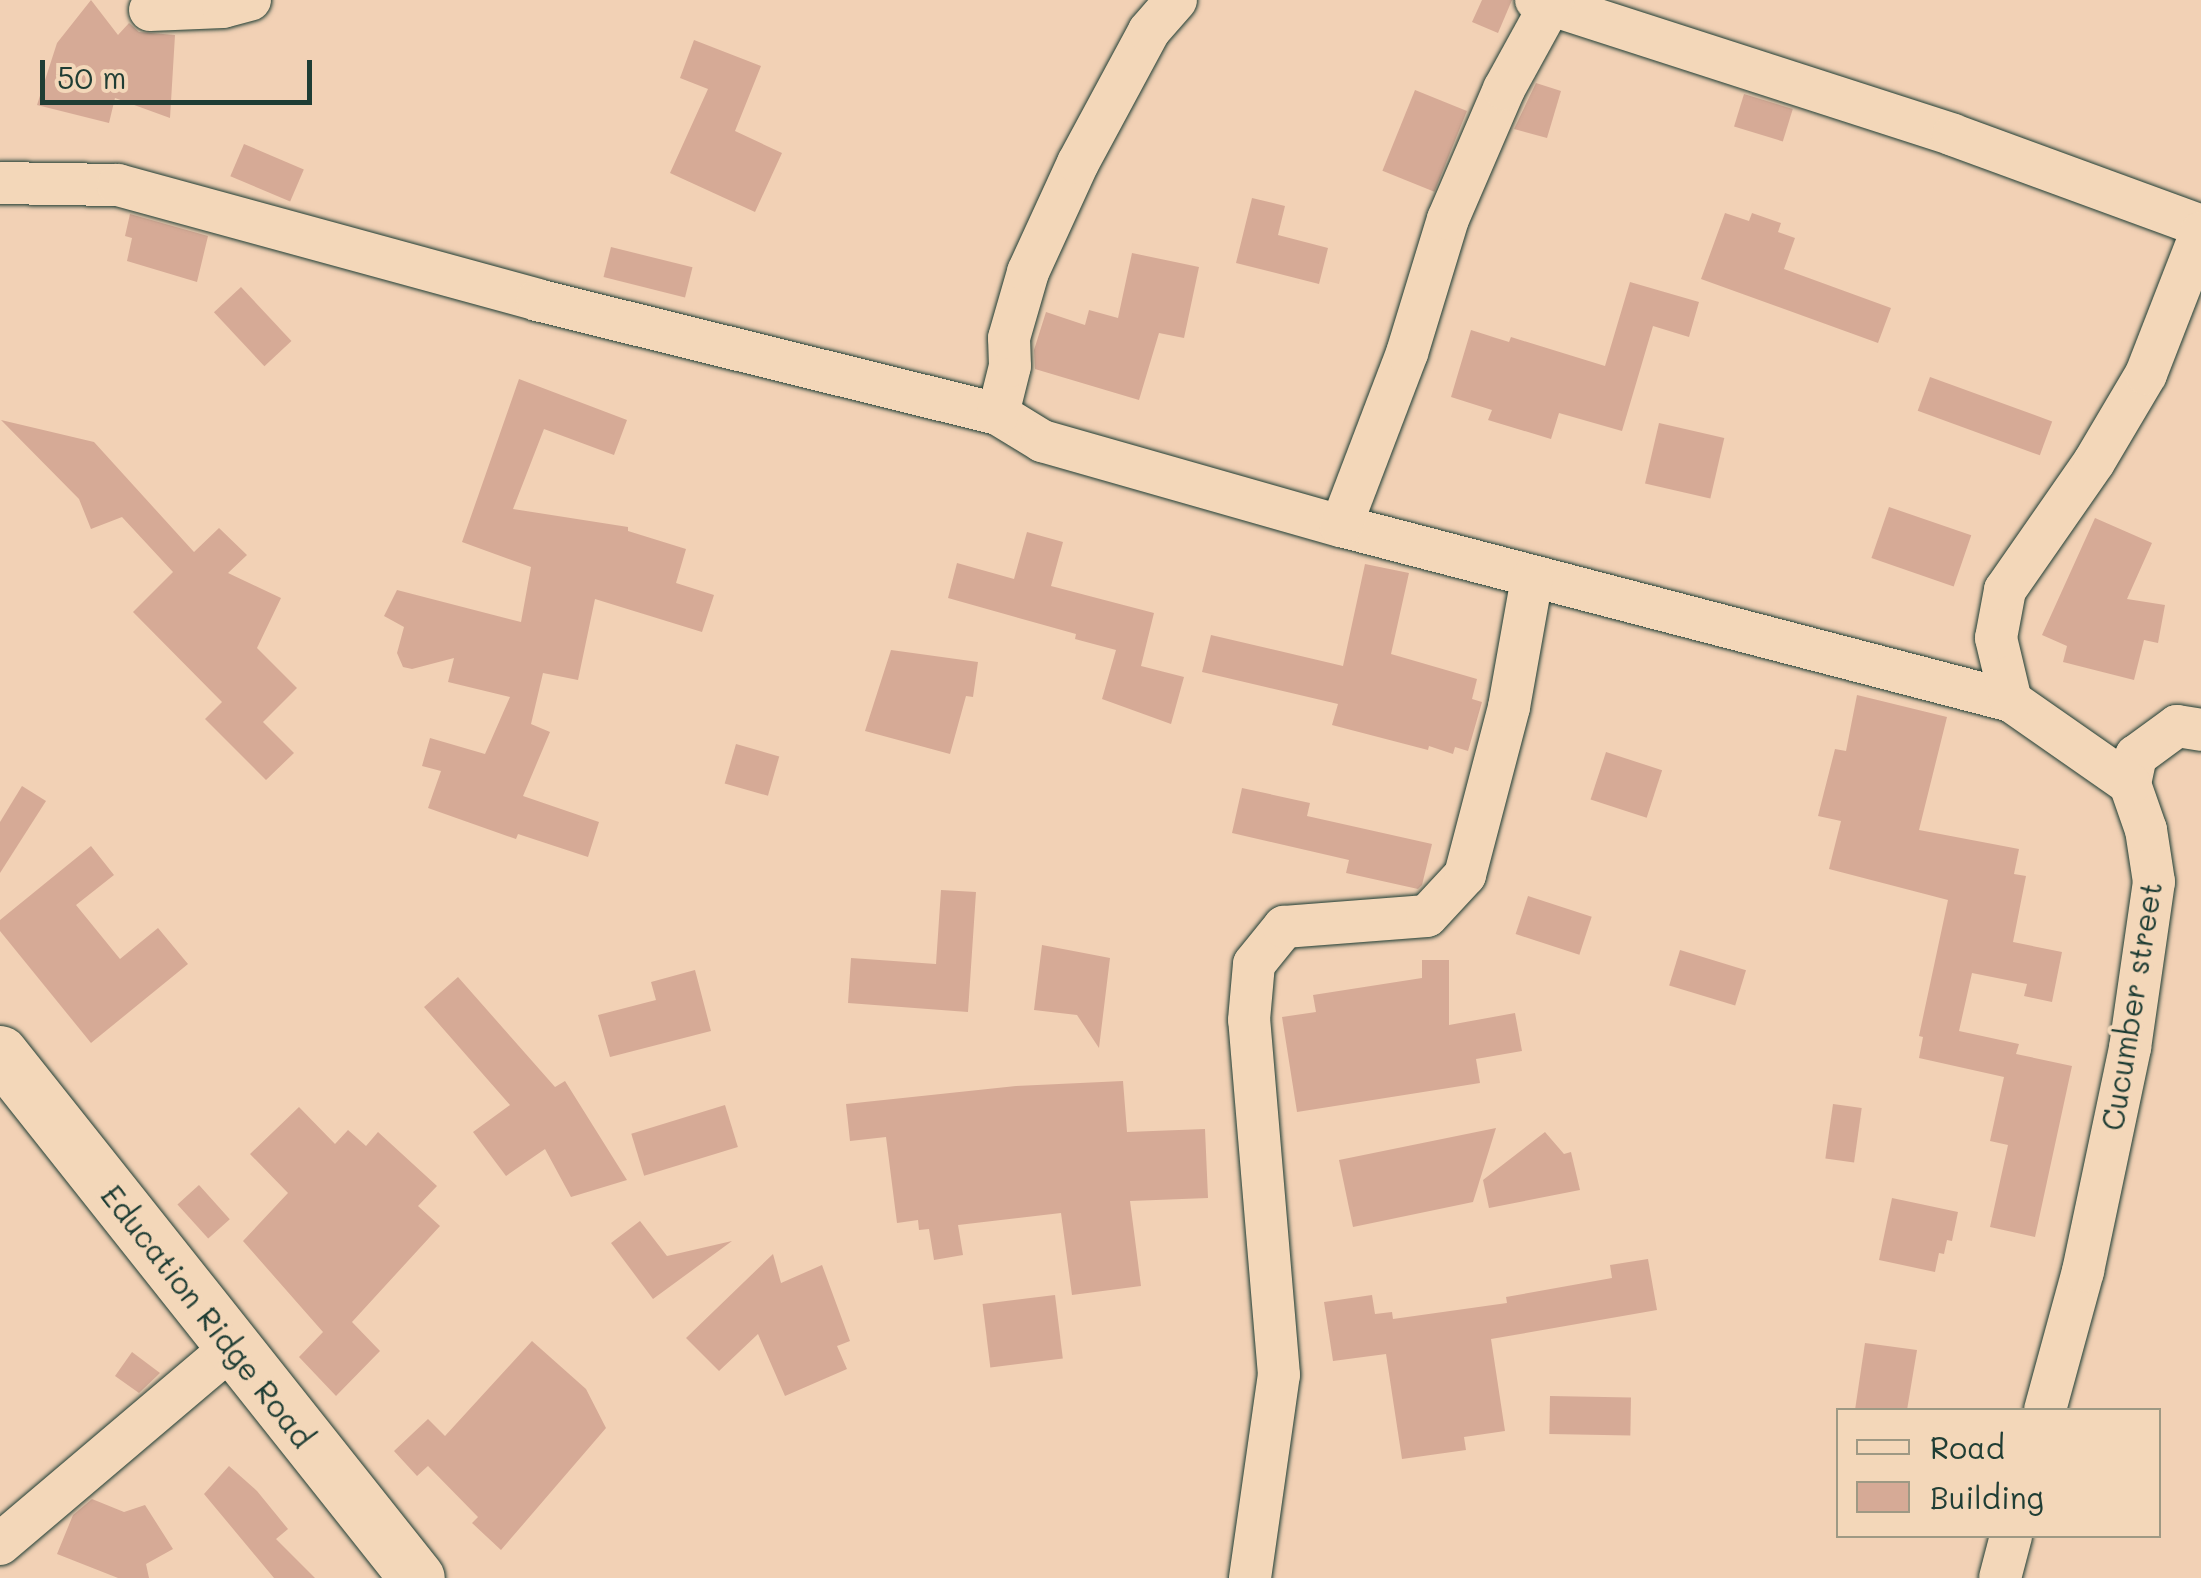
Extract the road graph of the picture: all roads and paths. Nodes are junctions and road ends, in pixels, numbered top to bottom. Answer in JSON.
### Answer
{"nodes":[{"id":1,"x":250,"y":0,"type":"edge"},
{"id":2,"x":1176,"y":0,"type":"edge"},
{"id":3,"x":1547,"y":2,"type":"edge"},
{"id":4,"x":150,"y":10,"type":"dead end"},
{"id":5,"x":0,"y":183,"type":"edge"},
{"id":6,"x":2201,"y":230,"type":"edge"},
{"id":7,"x":998,"y":414,"type":"junction"},
{"id":8,"x":1342,"y":526,"type":"junction"},
{"id":9,"x":1532,"y":578,"type":"junction"},
{"id":10,"x":2011,"y":701,"type":"junction"},
{"id":11,"x":2201,"y":730,"type":"edge"},
{"id":12,"x":2130,"y":784,"type":"junction"},
{"id":13,"x":0,"y":1054,"type":"edge"},
{"id":14,"x":232,"y":1347,"type":"junction"},
{"id":15,"x":2046,"y":1408,"type":"edge"},
{"id":16,"x":2010,"y":1538,"type":"edge"},
{"id":17,"x":0,"y":1544,"type":"edge"},
{"id":18,"x":416,"y":1578,"type":"edge"},
{"id":19,"x":1250,"y":1578,"type":"edge"},
{"id":20,"x":2000,"y":1578,"type":"edge"}],
"edges":[{"from":1,"to":4,"type":"street"},
{"from":2,"to":7,"type":"street"},
{"from":3,"to":6,"type":"street"},
{"from":3,"to":8,"type":"street"},
{"from":5,"to":7,"type":"street"},
{"from":6,"to":10,"type":"street"},
{"from":7,"to":8,"type":"street"},
{"from":8,"to":9,"type":"street"},
{"from":9,"to":10,"type":"street"},
{"from":9,"to":19,"type":"street"},
{"from":10,"to":12,"type":"street"},
{"from":11,"to":12,"type":"street"},
{"from":12,"to":15,"type":"street","name":"Cucumber street"},
{"from":13,"to":14,"type":"main road","name":"Education Ridge Road"},
{"from":14,"to":17,"type":"street"},
{"from":14,"to":18,"type":"main road","name":"Education Ridge Road"},
{"from":16,"to":20,"type":"street"}]}
